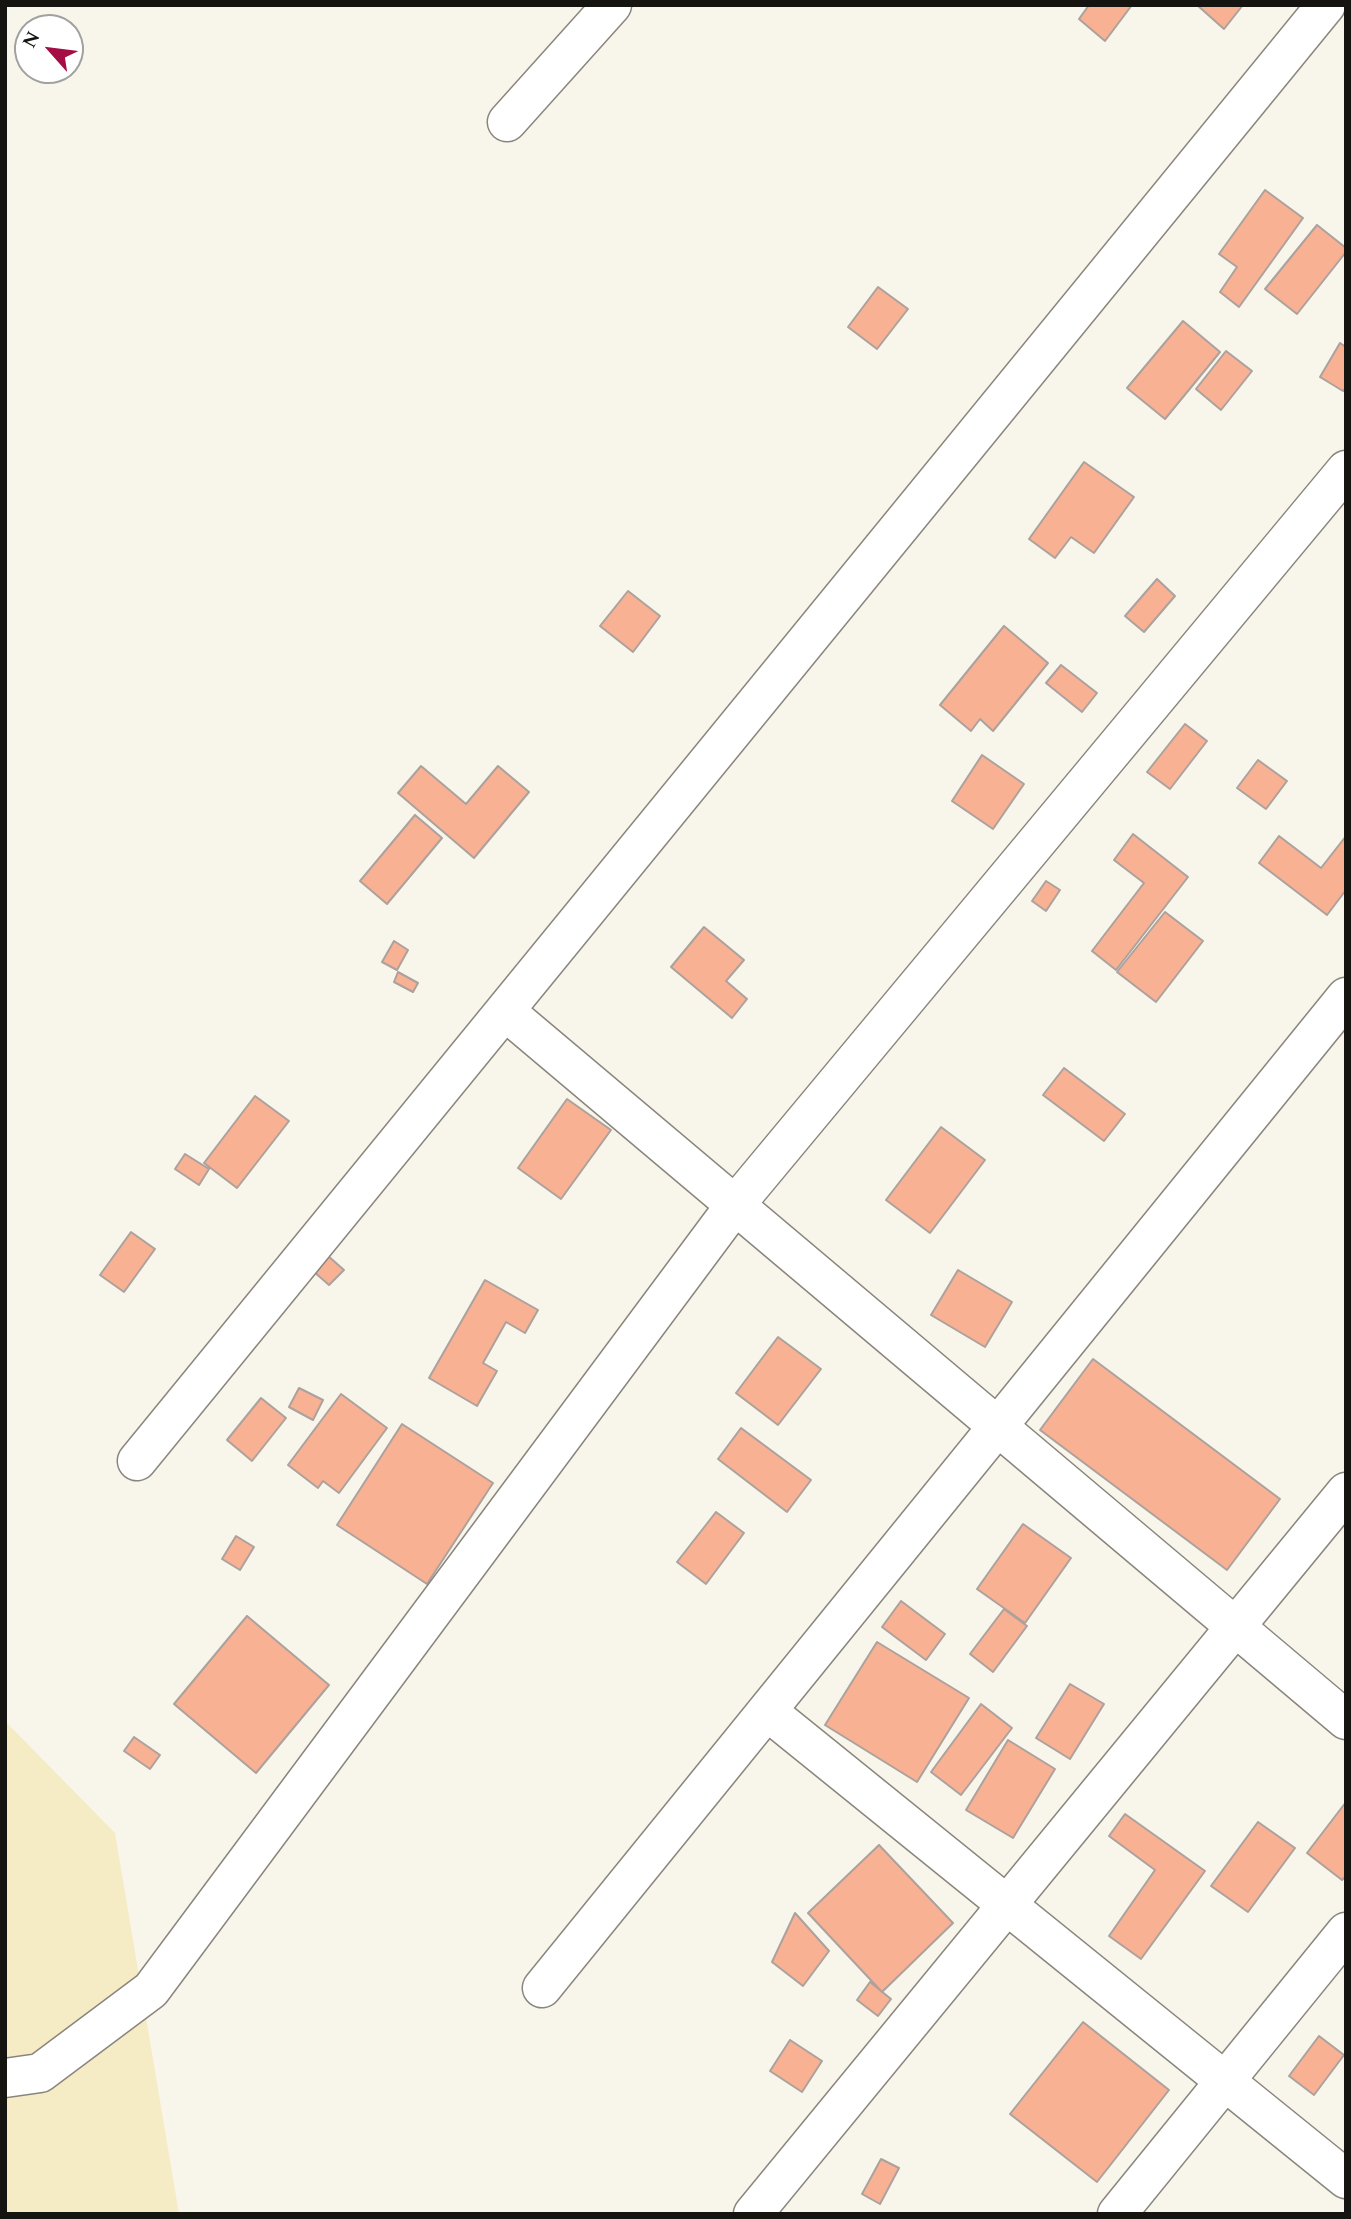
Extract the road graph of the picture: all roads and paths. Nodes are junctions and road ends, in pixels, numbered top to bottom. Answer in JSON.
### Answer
{"nodes":[{"id":1,"x":612,"y":5,"type":"edge"},
{"id":2,"x":1326,"y":5,"type":"edge"},
{"id":3,"x":507,"y":122,"type":"dead end"},
{"id":4,"x":1346,"y":470,"type":"edge"},
{"id":5,"x":1346,"y":997,"type":"edge"},
{"id":6,"x":505,"y":1012,"type":"junction"},
{"id":7,"x":735,"y":1205,"type":"junction"},
{"id":8,"x":998,"y":1427,"type":"junction"},
{"id":9,"x":137,"y":1461,"type":"dead end"},
{"id":10,"x":1346,"y":1492,"type":"edge"},
{"id":11,"x":1235,"y":1626,"type":"junction"},
{"id":12,"x":767,"y":1711,"type":"junction"},
{"id":13,"x":1346,"y":1720,"type":"edge"},
{"id":14,"x":1007,"y":1904,"type":"junction"},
{"id":15,"x":1346,"y":1932,"type":"edge"},
{"id":16,"x":542,"y":1989,"type":"dead end"},
{"id":17,"x":5,"y":2078,"type":"edge"},
{"id":18,"x":1225,"y":2081,"type":"junction"},
{"id":19,"x":1346,"y":2179,"type":"edge"},
{"id":20,"x":753,"y":2214,"type":"edge"},
{"id":21,"x":1117,"y":2214,"type":"edge"}],
"edges":[{"from":1,"to":3,"type":"street"},
{"from":2,"to":6,"type":"street"},
{"from":4,"to":7,"type":"street"},
{"from":5,"to":8,"type":"street"},
{"from":6,"to":7,"type":"street"},
{"from":6,"to":9,"type":"street"},
{"from":7,"to":8,"type":"street"},
{"from":7,"to":17,"type":"street"},
{"from":8,"to":11,"type":"street"},
{"from":8,"to":12,"type":"street"},
{"from":10,"to":11,"type":"street"},
{"from":11,"to":13,"type":"street"},
{"from":11,"to":14,"type":"street"},
{"from":12,"to":14,"type":"street"},
{"from":12,"to":16,"type":"street"},
{"from":14,"to":18,"type":"street"},
{"from":14,"to":20,"type":"street"},
{"from":15,"to":18,"type":"street"},
{"from":18,"to":19,"type":"street"},
{"from":18,"to":21,"type":"street"}]}
